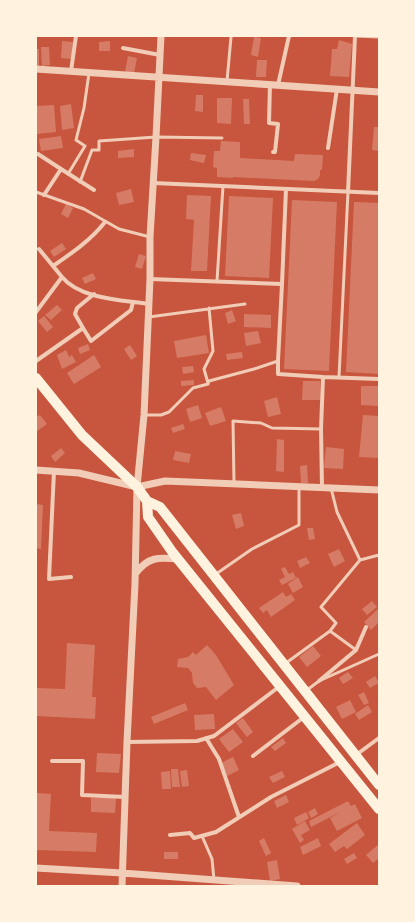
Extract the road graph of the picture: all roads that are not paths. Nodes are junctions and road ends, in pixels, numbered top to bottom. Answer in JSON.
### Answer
{"nodes":[{"id":1,"x":76,"y":36,"type":"edge"},
{"id":2,"x":161,"y":36,"type":"edge"},
{"id":3,"x":289,"y":36,"type":"edge"},
{"id":4,"x":355,"y":36,"type":"edge"},
{"id":5,"x":231,"y":37,"type":"edge"},
{"id":6,"x":379,"y":37,"type":"edge"},
{"id":7,"x":122,"y":48,"type":"dead end"},
{"id":8,"x":160,"y":55,"type":"junction"},
{"id":9,"x":36,"y":69,"type":"edge"},
{"id":10,"x":71,"y":71,"type":"junction"},
{"id":11,"x":89,"y":72,"type":"junction"},
{"id":12,"x":158,"y":77,"type":"junction"},
{"id":13,"x":226,"y":82,"type":"junction"},
{"id":14,"x":270,"y":84,"type":"junction"},
{"id":15,"x":278,"y":85,"type":"junction"},
{"id":16,"x":337,"y":89,"type":"junction"},
{"id":17,"x":352,"y":90,"type":"junction"},
{"id":18,"x":379,"y":92,"type":"edge"},
{"id":19,"x":156,"y":137,"type":"junction"},
{"id":20,"x":222,"y":138,"type":"dead end"},
{"id":21,"x":328,"y":148,"type":"dead end"},
{"id":22,"x":273,"y":152,"type":"dead end"},
{"id":23,"x":38,"y":154,"type":"dead end"},
{"id":24,"x":61,"y":169,"type":"junction"},
{"id":25,"x":68,"y":174,"type":"junction"},
{"id":26,"x":80,"y":182,"type":"junction"},
{"id":27,"x":153,"y":183,"type":"junction"},
{"id":28,"x":223,"y":186,"type":"junction"},
{"id":29,"x":286,"y":189,"type":"junction"},
{"id":30,"x":94,"y":190,"type":"dead end"},
{"id":31,"x":36,"y":192,"type":"edge"},
{"id":32,"x":348,"y":192,"type":"junction"},
{"id":33,"x":379,"y":193,"type":"edge"},
{"id":34,"x":44,"y":195,"type":"junction"},
{"id":35,"x":105,"y":222,"type":"junction"},
{"id":36,"x":150,"y":237,"type":"junction"},
{"id":37,"x":39,"y":249,"type":"dead end"},
{"id":38,"x":53,"y":266,"type":"junction"},
{"id":39,"x":62,"y":277,"type":"junction"},
{"id":40,"x":150,"y":279,"type":"junction"},
{"id":41,"x":217,"y":281,"type":"junction"},
{"id":42,"x":282,"y":284,"type":"junction"},
{"id":43,"x":94,"y":294,"type":"junction"},
{"id":44,"x":133,"y":302,"type":"junction"},
{"id":45,"x":148,"y":304,"type":"junction"},
{"id":46,"x":245,"y":304,"type":"dead end"},
{"id":47,"x":209,"y":308,"type":"junction"},
{"id":48,"x":36,"y":312,"type":"edge"},
{"id":49,"x":147,"y":318,"type":"junction"},
{"id":50,"x":83,"y":328,"type":"junction"},
{"id":51,"x":36,"y":361,"type":"edge"},
{"id":52,"x":278,"y":361,"type":"junction"},
{"id":53,"x":324,"y":377,"type":"junction"},
{"id":54,"x":339,"y":377,"type":"junction"},
{"id":55,"x":36,"y":378,"type":"edge"},
{"id":56,"x":379,"y":379,"type":"edge"},
{"id":57,"x":208,"y":384,"type":"junction"},
{"id":58,"x":144,"y":415,"type":"junction"},
{"id":59,"x":321,"y":429,"type":"junction"},
{"id":60,"x":36,"y":470,"type":"edge"},
{"id":61,"x":54,"y":471,"type":"junction"},
{"id":62,"x":234,"y":483,"type":"junction"},
{"id":63,"x":299,"y":486,"type":"junction"},
{"id":64,"x":136,"y":487,"type":"junction"},
{"id":65,"x":322,"y":487,"type":"junction"},
{"id":66,"x":331,"y":488,"type":"junction"},
{"id":67,"x":379,"y":490,"type":"edge"},
{"id":68,"x":148,"y":501,"type":"junction"},
{"id":69,"x":379,"y":555,"type":"edge"},
{"id":70,"x":178,"y":559,"type":"junction"},
{"id":71,"x":360,"y":560,"type":"junction"},
{"id":72,"x":136,"y":573,"type":"junction"},
{"id":73,"x":214,"y":575,"type":"junction"},
{"id":74,"x":71,"y":577,"type":"dead end"},
{"id":75,"x":366,"y":627,"type":"dead end"},
{"id":76,"x":330,"y":631,"type":"junction"},
{"id":77,"x":356,"y":650,"type":"junction"},
{"id":78,"x":379,"y":654,"type":"edge"},
{"id":79,"x":284,"y":664,"type":"junction"},
{"id":80,"x":319,"y":681,"type":"junction"},
{"id":81,"x":281,"y":686,"type":"junction"},
{"id":82,"x":305,"y":691,"type":"junction"},
{"id":83,"x":304,"y":717,"type":"junction"},
{"id":84,"x":206,"y":738,"type":"junction"},
{"id":85,"x":379,"y":738,"type":"edge"},
{"id":86,"x":127,"y":742,"type":"junction"},
{"id":87,"x":356,"y":755,"type":"junction"},
{"id":88,"x":253,"y":756,"type":"dead end"},
{"id":89,"x":52,"y":761,"type":"dead end"},
{"id":90,"x":341,"y":762,"type":"junction"},
{"id":91,"x":379,"y":785,"type":"edge"},
{"id":92,"x":125,"y":797,"type":"junction"},
{"id":93,"x":379,"y":809,"type":"edge"},
{"id":94,"x":239,"y":817,"type":"junction"},
{"id":95,"x":170,"y":835,"type":"dead end"},
{"id":96,"x":202,"y":836,"type":"junction"},
{"id":97,"x":36,"y":868,"type":"edge"},
{"id":98,"x":122,"y":873,"type":"junction"},
{"id":99,"x":214,"y":880,"type":"junction"},
{"id":100,"x":122,"y":886,"type":"edge"},
{"id":101,"x":297,"y":886,"type":"edge"}],
"edges":[{"from":1,"to":10,"type":"street"},
{"from":2,"to":8,"type":"street"},
{"from":3,"to":15,"type":"street"},
{"from":4,"to":6,"type":"lane"},
{"from":4,"to":17,"type":"street"},
{"from":5,"to":13,"type":"lane"},
{"from":7,"to":8,"type":"street"},
{"from":8,"to":12,"type":"street"},
{"from":9,"to":10,"type":"street"},
{"from":10,"to":11,"type":"street"},
{"from":11,"to":12,"type":"street"},
{"from":11,"to":25,"type":"lane"},
{"from":12,"to":13,"type":"street"},
{"from":12,"to":19,"type":"street"},
{"from":13,"to":14,"type":"street"},
{"from":14,"to":15,"type":"street"},
{"from":14,"to":22,"type":"street"},
{"from":15,"to":16,"type":"street"},
{"from":16,"to":17,"type":"street"},
{"from":16,"to":21,"type":"street"},
{"from":17,"to":18,"type":"street"},
{"from":17,"to":32,"type":"street"},
{"from":19,"to":20,"type":"lane"},
{"from":19,"to":26,"type":"lane"},
{"from":19,"to":27,"type":"street"},
{"from":23,"to":24,"type":"street"},
{"from":24,"to":25,"type":"street"},
{"from":24,"to":34,"type":"street"},
{"from":25,"to":26,"type":"street"},
{"from":26,"to":30,"type":"street"},
{"from":27,"to":28,"type":"street"},
{"from":27,"to":36,"type":"street"},
{"from":28,"to":29,"type":"street"},
{"from":28,"to":41,"type":"lane"},
{"from":29,"to":32,"type":"street"},
{"from":29,"to":42,"type":"street"},
{"from":31,"to":34,"type":"lane"},
{"from":32,"to":33,"type":"street"},
{"from":32,"to":54,"type":"lane"},
{"from":34,"to":35,"type":"lane"},
{"from":35,"to":36,"type":"lane"},
{"from":35,"to":38,"type":"street"},
{"from":36,"to":40,"type":"street"},
{"from":37,"to":38,"type":"street"},
{"from":38,"to":39,"type":"street"},
{"from":39,"to":43,"type":"street"},
{"from":39,"to":48,"type":"street"},
{"from":40,"to":41,"type":"street"},
{"from":40,"to":45,"type":"street"},
{"from":41,"to":42,"type":"street"},
{"from":42,"to":52,"type":"street"},
{"from":43,"to":44,"type":"street"},
{"from":43,"to":50,"type":"street"},
{"from":44,"to":45,"type":"street"},
{"from":44,"to":50,"type":"street"},
{"from":45,"to":49,"type":"street"},
{"from":46,"to":47,"type":"lane"},
{"from":47,"to":49,"type":"lane"},
{"from":47,"to":57,"type":"lane"},
{"from":49,"to":58,"type":"street"},
{"from":50,"to":51,"type":"street"},
{"from":52,"to":53,"type":"street"},
{"from":52,"to":57,"type":"lane"},
{"from":53,"to":54,"type":"street"},
{"from":53,"to":59,"type":"street"},
{"from":54,"to":56,"type":"street"},
{"from":55,"to":64,"type":"main road"},
{"from":57,"to":58,"type":"lane"},
{"from":58,"to":64,"type":"street"},
{"from":59,"to":62,"type":"lane"},
{"from":59,"to":65,"type":"street"},
{"from":60,"to":61,"type":"street"},
{"from":61,"to":64,"type":"street"},
{"from":61,"to":74,"type":"street"},
{"from":62,"to":63,"type":"street"},
{"from":62,"to":64,"type":"street"},
{"from":63,"to":65,"type":"street"},
{"from":63,"to":73,"type":"lane"},
{"from":64,"to":68,"type":"main road"},
{"from":64,"to":72,"type":"street"},
{"from":65,"to":66,"type":"street"},
{"from":66,"to":67,"type":"street"},
{"from":66,"to":71,"type":"lane"},
{"from":68,"to":70,"type":"main road"},
{"from":68,"to":73,"type":"main road"},
{"from":69,"to":71,"type":"lane"},
{"from":70,"to":72,"type":"street"},
{"from":70,"to":81,"type":"main road"},
{"from":71,"to":76,"type":"lane"},
{"from":72,"to":86,"type":"street"},
{"from":73,"to":79,"type":"main road"},
{"from":75,"to":77,"type":"street"},
{"from":76,"to":77,"type":"lane"},
{"from":76,"to":79,"type":"lane"},
{"from":77,"to":80,"type":"street"},
{"from":78,"to":80,"type":"lane"},
{"from":79,"to":82,"type":"main road"},
{"from":80,"to":82,"type":"lane"},
{"from":81,"to":83,"type":"main road"},
{"from":81,"to":84,"type":"street"},
{"from":82,"to":87,"type":"main road"},
{"from":83,"to":88,"type":"street"},
{"from":83,"to":90,"type":"main road"},
{"from":84,"to":86,"type":"street"},
{"from":84,"to":94,"type":"street"},
{"from":85,"to":87,"type":"street"},
{"from":86,"to":92,"type":"street"},
{"from":87,"to":91,"type":"main road"},
{"from":89,"to":92,"type":"street"},
{"from":90,"to":93,"type":"main road"},
{"from":90,"to":94,"type":"street"},
{"from":92,"to":98,"type":"street"},
{"from":94,"to":96,"type":"street"},
{"from":95,"to":96,"type":"street"},
{"from":96,"to":99,"type":"lane"},
{"from":97,"to":98,"type":"street"},
{"from":98,"to":99,"type":"street"},
{"from":98,"to":100,"type":"street"},
{"from":99,"to":101,"type":"street"}]}
